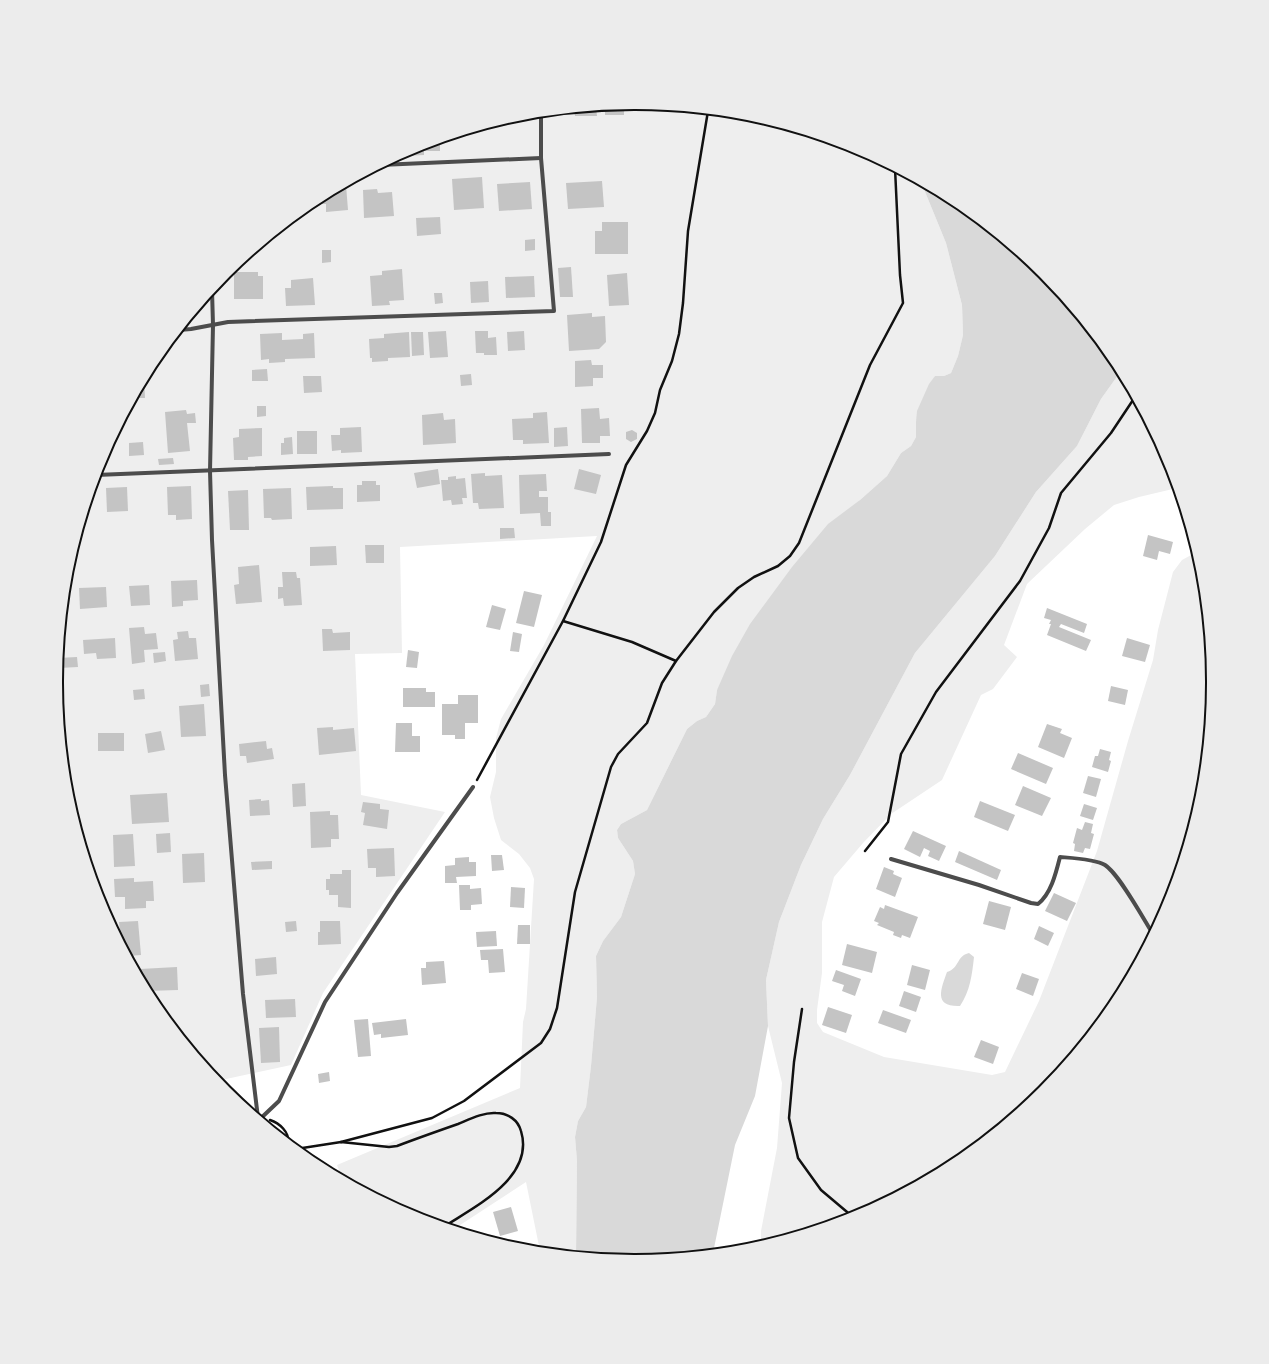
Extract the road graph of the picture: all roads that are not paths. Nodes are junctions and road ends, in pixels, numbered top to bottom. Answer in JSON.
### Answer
{"nodes":[{"id":1,"x":541,"y":118,"type":"edge"},
{"id":2,"x":541,"y":158,"type":"junction"},
{"id":3,"x":392,"y":164,"type":"edge"},
{"id":4,"x":212,"y":297,"type":"edge"},
{"id":5,"x":213,"y":325,"type":"junction"},
{"id":6,"x":185,"y":330,"type":"edge"},
{"id":7,"x":609,"y":454,"type":"dead end"},
{"id":8,"x":210,"y":471,"type":"junction"},
{"id":9,"x":102,"y":475,"type":"edge"},
{"id":10,"x":473,"y":787,"type":"dead end"},
{"id":11,"x":891,"y":859,"type":"dead end"},
{"id":12,"x":1150,"y":929,"type":"edge"},
{"id":13,"x":258,"y":1112,"type":"edge"},
{"id":14,"x":262,"y":1115,"type":"edge"}],
"edges":[{"from":1,"to":2,"type":"street"},
{"from":2,"to":3,"type":"street"},
{"from":2,"to":5,"type":"street"},
{"from":4,"to":5,"type":"street"},
{"from":5,"to":6,"type":"street"},
{"from":5,"to":8,"type":"street"},
{"from":7,"to":8,"type":"street"},
{"from":8,"to":9,"type":"street"},
{"from":8,"to":13,"type":"street"},
{"from":10,"to":14,"type":"street"},
{"from":11,"to":12,"type":"street"}]}
